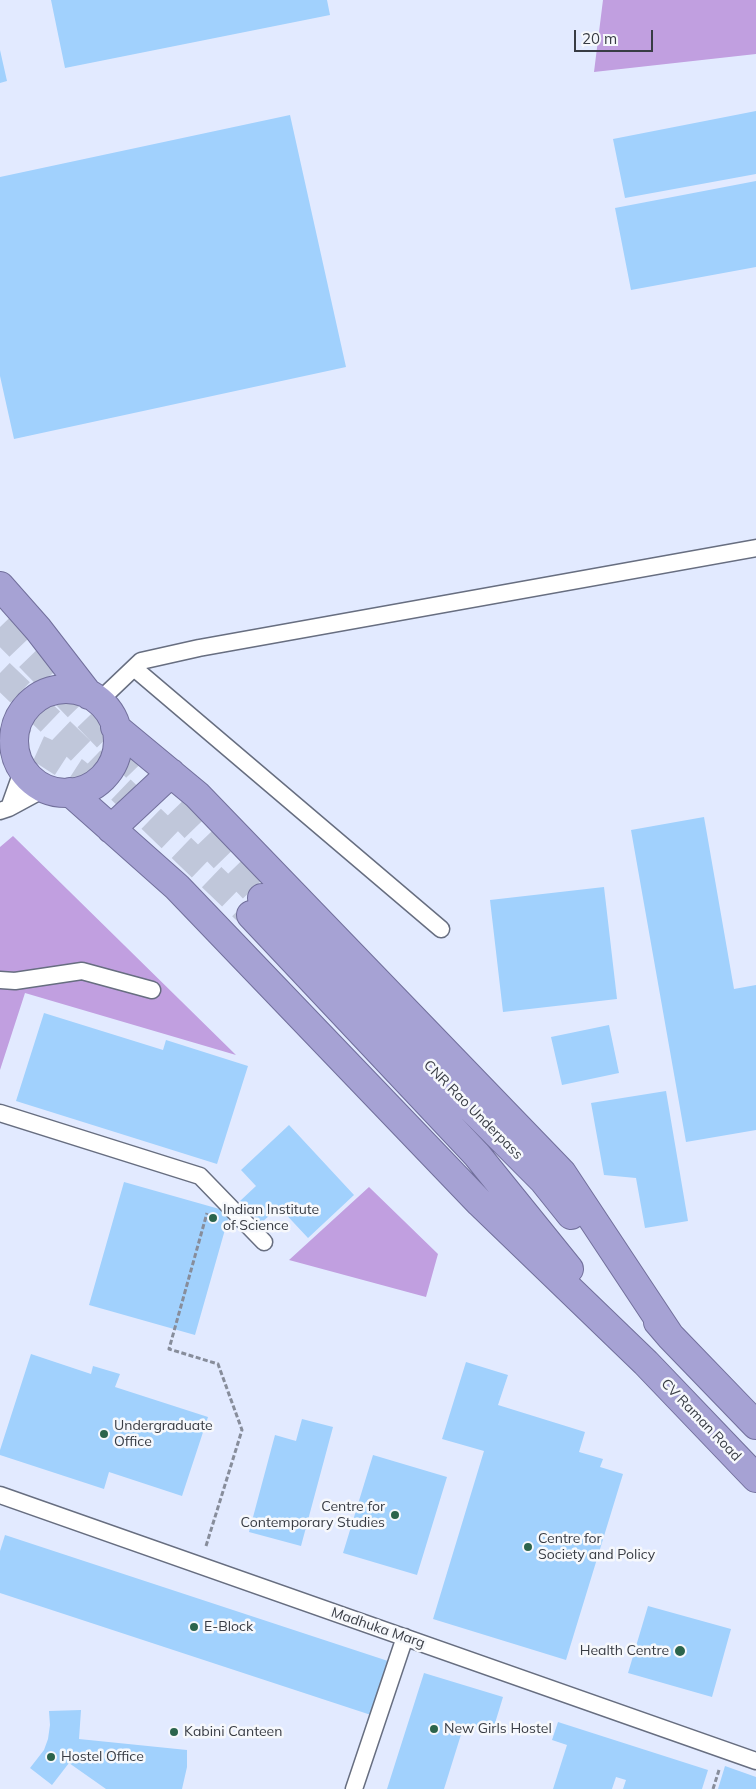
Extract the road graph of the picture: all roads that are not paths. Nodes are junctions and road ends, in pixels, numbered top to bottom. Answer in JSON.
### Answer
{"nodes":[{"id":1,"x":756,"y":548,"type":"edge"},
{"id":2,"x":0,"y":586,"type":"edge"},
{"id":3,"x":134,"y":668,"type":"junction"},
{"id":4,"x":94,"y":698,"type":"junction"},
{"id":5,"x":9,"y":717,"type":"edge"},
{"id":6,"x":115,"y":727,"type":"junction"},
{"id":7,"x":13,"y":762,"type":"edge"},
{"id":8,"x":171,"y":773,"type":"junction"},
{"id":9,"x":58,"y":790,"type":"junction"},
{"id":10,"x":5,"y":810,"type":"edge"},
{"id":11,"x":112,"y":829,"type":"junction"},
{"id":12,"x":441,"y":929,"type":"dead end"},
{"id":13,"x":0,"y":980,"type":"edge"},
{"id":14,"x":152,"y":990,"type":"dead end"},
{"id":15,"x":0,"y":1113,"type":"edge"},
{"id":16,"x":264,"y":1242,"type":"dead end"},
{"id":17,"x":670,"y":1336,"type":"junction"},
{"id":18,"x":646,"y":1363,"type":"junction"},
{"id":19,"x":756,"y":1425,"type":"edge"},
{"id":20,"x":756,"y":1478,"type":"edge"},
{"id":21,"x":0,"y":1495,"type":"edge"},
{"id":22,"x":404,"y":1637,"type":"junction"},
{"id":23,"x":756,"y":1761,"type":"edge"},
{"id":24,"x":354,"y":1789,"type":"edge"}],
"edges":[{"from":1,"to":3,"type":"lane"},
{"from":2,"to":4,"type":"highway"},
{"from":3,"to":4,"type":"lane"},
{"from":3,"to":12,"type":"lane"},
{"from":4,"to":5,"type":"highway"},
{"from":4,"to":6,"type":"highway"},
{"from":5,"to":7,"type":"highway"},
{"from":6,"to":8,"type":"highway"},
{"from":6,"to":9,"type":"highway"},
{"from":7,"to":9,"type":"highway"},
{"from":7,"to":10,"type":"lane"},
{"from":8,"to":11,"type":"highway"},
{"from":8,"to":17,"type":"highway"},
{"from":9,"to":10,"type":"lane"},
{"from":9,"to":11,"type":"highway"},
{"from":11,"to":18,"type":"highway"},
{"from":13,"to":14,"type":"lane"},
{"from":15,"to":16,"type":"lane"},
{"from":17,"to":18,"type":"highway","name":"CNR Rao Underpass"},
{"from":17,"to":19,"type":"highway"},
{"from":18,"to":20,"type":"highway","name":"CV Raman Road"},
{"from":21,"to":22,"type":"lane","name":"Madhuka Marg"},
{"from":22,"to":23,"type":"lane","name":"Madhuka Marg"},
{"from":22,"to":24,"type":"lane"}]}
